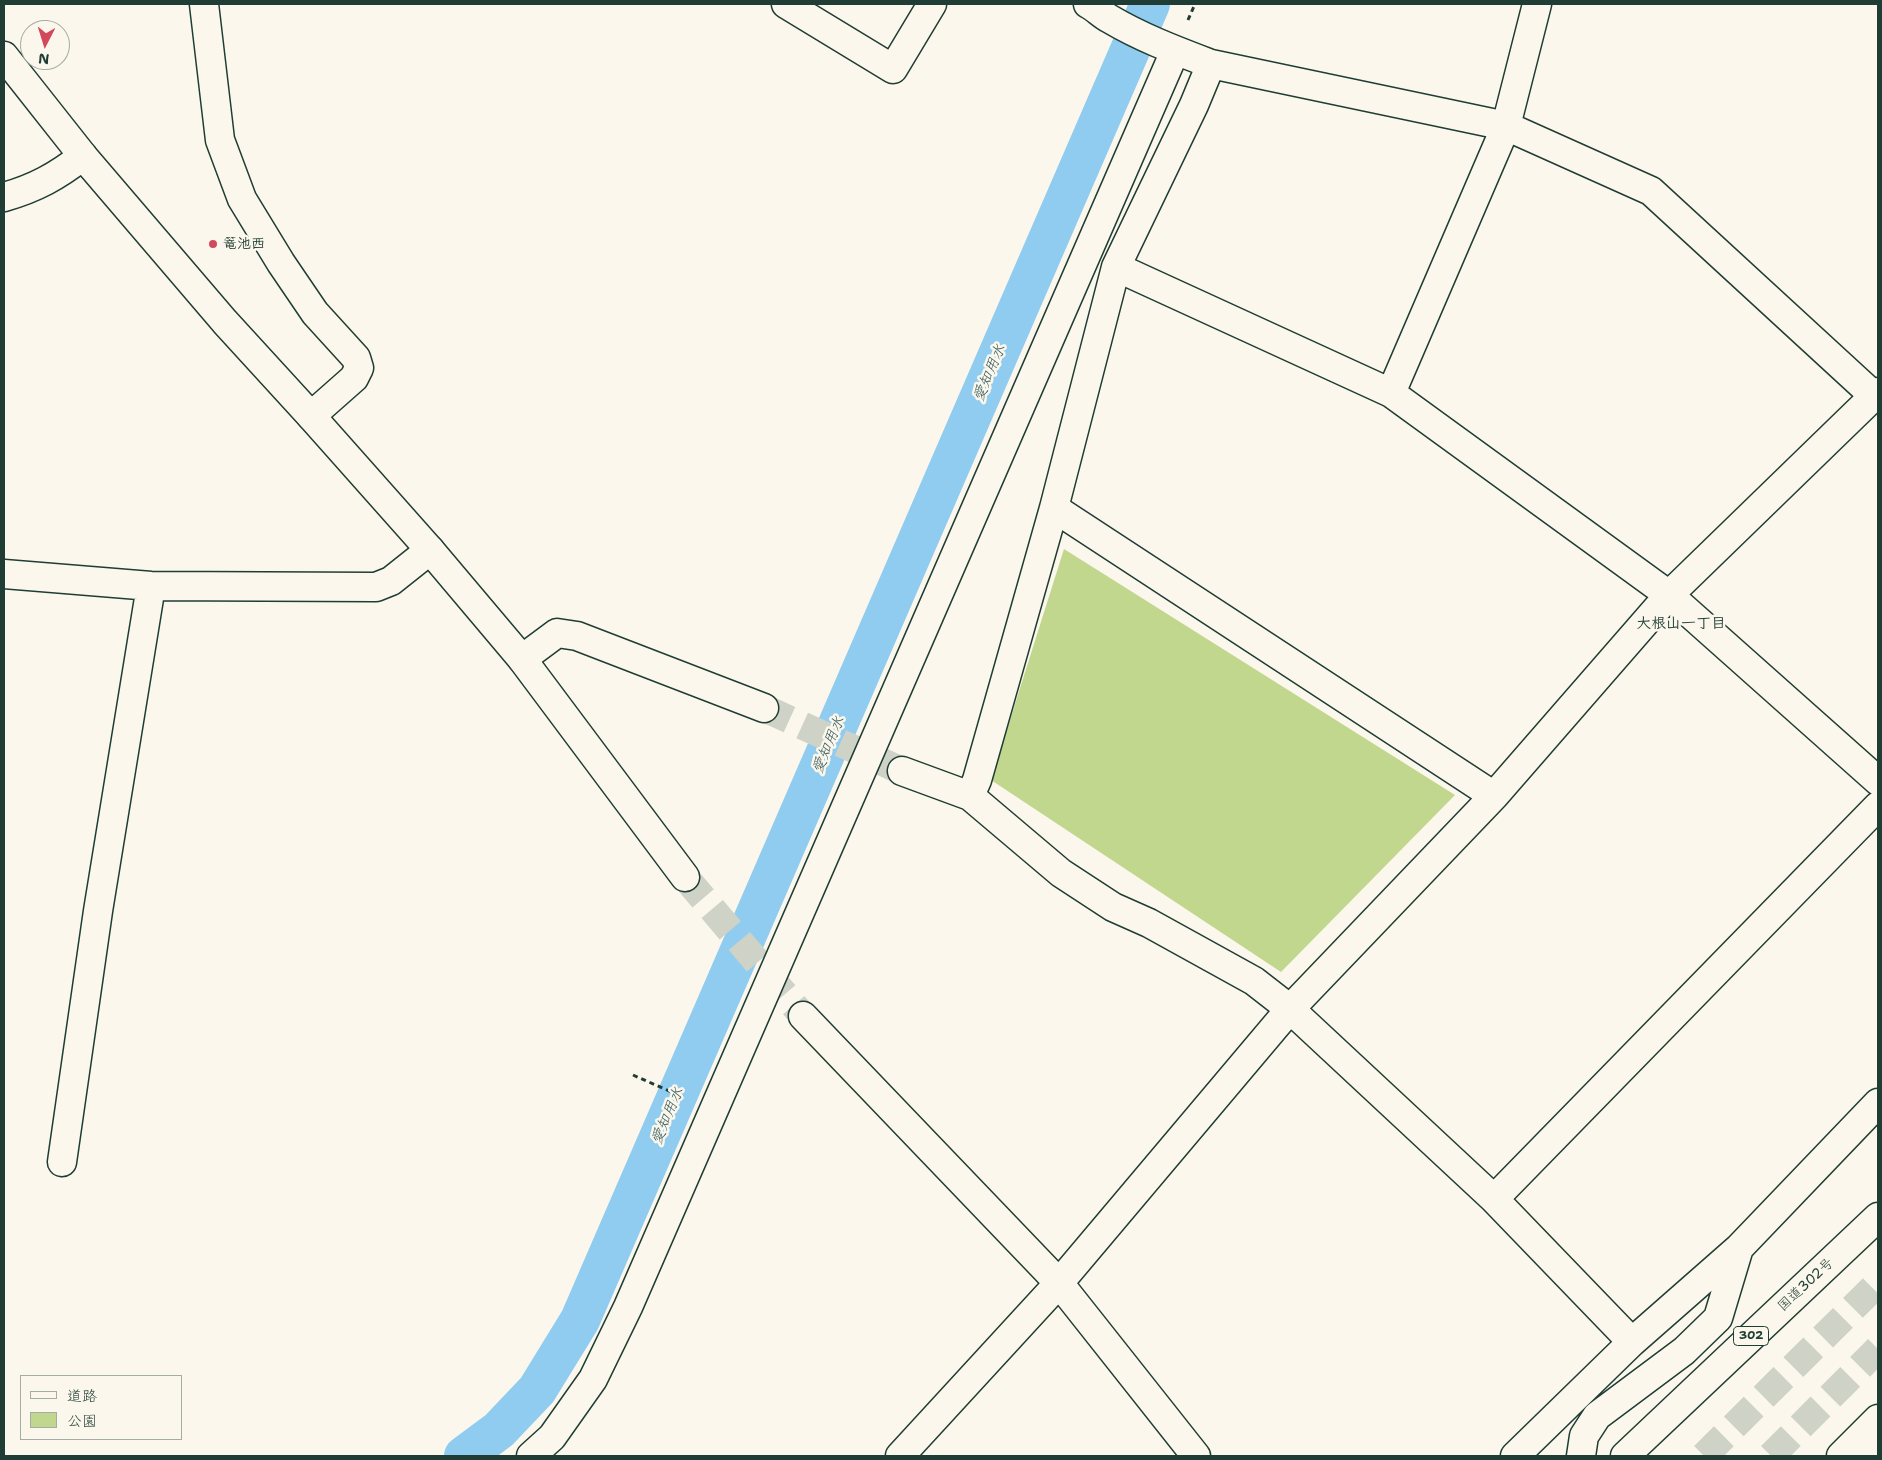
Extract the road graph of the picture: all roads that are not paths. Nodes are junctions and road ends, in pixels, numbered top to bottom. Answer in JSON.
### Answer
{"nodes":[{"id":1,"x":204,"y":4,"type":"edge"},
{"id":2,"x":786,"y":4,"type":"edge"},
{"id":3,"x":932,"y":4,"type":"edge"},
{"id":4,"x":1537,"y":4,"type":"edge"},
{"id":5,"x":1098,"y":11,"type":"edge"},
{"id":6,"x":1175,"y":50,"type":"junction"},
{"id":7,"x":4,"y":56,"type":"edge"},
{"id":8,"x":1211,"y":64,"type":"junction"},
{"id":9,"x":1506,"y":126,"type":"junction"},
{"id":10,"x":83,"y":156,"type":"junction"},
{"id":11,"x":4,"y":197,"type":"edge"},
{"id":12,"x":1116,"y":268,"type":"junction"},
{"id":13,"x":1391,"y":393,"type":"junction"},
{"id":14,"x":1876,"y":394,"type":"edge"},
{"id":15,"x":311,"y":416,"type":"junction"},
{"id":16,"x":1054,"y":508,"type":"junction"},
{"id":17,"x":430,"y":550,"type":"junction"},
{"id":18,"x":4,"y":574,"type":"edge"},
{"id":19,"x":151,"y":586,"type":"junction"},
{"id":20,"x":1669,"y":595,"type":"junction"},
{"id":21,"x":522,"y":659,"type":"junction"},
{"id":22,"x":764,"y":708,"type":"tunnel mouth"},
{"id":23,"x":902,"y":770,"type":"tunnel mouth"},
{"id":24,"x":1878,"y":781,"type":"edge"},
{"id":25,"x":970,"y":796,"type":"junction"},
{"id":26,"x":1494,"y":796,"type":"junction"},
{"id":27,"x":1878,"y":806,"type":"edge"},
{"id":28,"x":685,"y":877,"type":"tunnel mouth"},
{"id":29,"x":1290,"y":1009,"type":"junction"},
{"id":30,"x":803,"y":1016,"type":"tunnel mouth"},
{"id":31,"x":1878,"y":1104,"type":"edge"},
{"id":32,"x":62,"y":1162,"type":"dead end"},
{"id":33,"x":1494,"y":1199,"type":"junction"},
{"id":34,"x":1878,"y":1217,"type":"edge"},
{"id":35,"x":1739,"y":1248,"type":"junction"},
{"id":36,"x":1059,"y":1283,"type":"junction"},
{"id":37,"x":1632,"y":1342,"type":"junction"},
{"id":38,"x":1878,"y":1419,"type":"edge"},
{"id":39,"x":1878,"y":1449,"type":"edge"},
{"id":40,"x":1844,"y":1454,"type":"edge"},
{"id":41,"x":531,"y":1456,"type":"edge"},
{"id":42,"x":900,"y":1456,"type":"edge"},
{"id":43,"x":1196,"y":1456,"type":"edge"},
{"id":44,"x":1515,"y":1456,"type":"edge"},
{"id":45,"x":1581,"y":1456,"type":"edge"},
{"id":46,"x":1624,"y":1456,"type":"edge"}],
"edges":[{"from":1,"to":15,"type":"main road"},
{"from":2,"to":3,"type":"main road"},
{"from":4,"to":9,"type":"main road"},
{"from":5,"to":6,"type":"main road"},
{"from":6,"to":8,"type":"main road"},
{"from":6,"to":41,"type":"main road"},
{"from":7,"to":10,"type":"main road"},
{"from":8,"to":9,"type":"main road"},
{"from":8,"to":12,"type":"main road"},
{"from":9,"to":13,"type":"main road"},
{"from":9,"to":14,"type":"main road"},
{"from":10,"to":11,"type":"main road"},
{"from":10,"to":15,"type":"main road"},
{"from":12,"to":13,"type":"main road"},
{"from":12,"to":16,"type":"main road"},
{"from":13,"to":20,"type":"main road"},
{"from":14,"to":20,"type":"main road"},
{"from":15,"to":17,"type":"main road"},
{"from":16,"to":25,"type":"main road"},
{"from":16,"to":26,"type":"main road"},
{"from":17,"to":19,"type":"main road"},
{"from":17,"to":21,"type":"main road"},
{"from":18,"to":19,"type":"main road"},
{"from":19,"to":32,"type":"main road"},
{"from":20,"to":24,"type":"main road"},
{"from":20,"to":26,"type":"main road"},
{"from":21,"to":22,"type":"main road"},
{"from":21,"to":28,"type":"main road"},
{"from":23,"to":25,"type":"main road"},
{"from":25,"to":29,"type":"main road"},
{"from":26,"to":29,"type":"main road"},
{"from":27,"to":33,"type":"main road"},
{"from":29,"to":33,"type":"main road"},
{"from":29,"to":36,"type":"main road"},
{"from":30,"to":36,"type":"main road"},
{"from":31,"to":35,"type":"main road"},
{"from":33,"to":37,"type":"main road"},
{"from":34,"to":46,"type":"main road","name":"国道302号","number":"302"},
{"from":35,"to":37,"type":"main road"},
{"from":35,"to":45,"type":"main road"},
{"from":36,"to":42,"type":"main road"},
{"from":36,"to":43,"type":"main road"},
{"from":37,"to":44,"type":"main road"},
{"from":38,"to":40,"type":"main road"},
{"from":39,"to":40,"type":"main road"}]}
